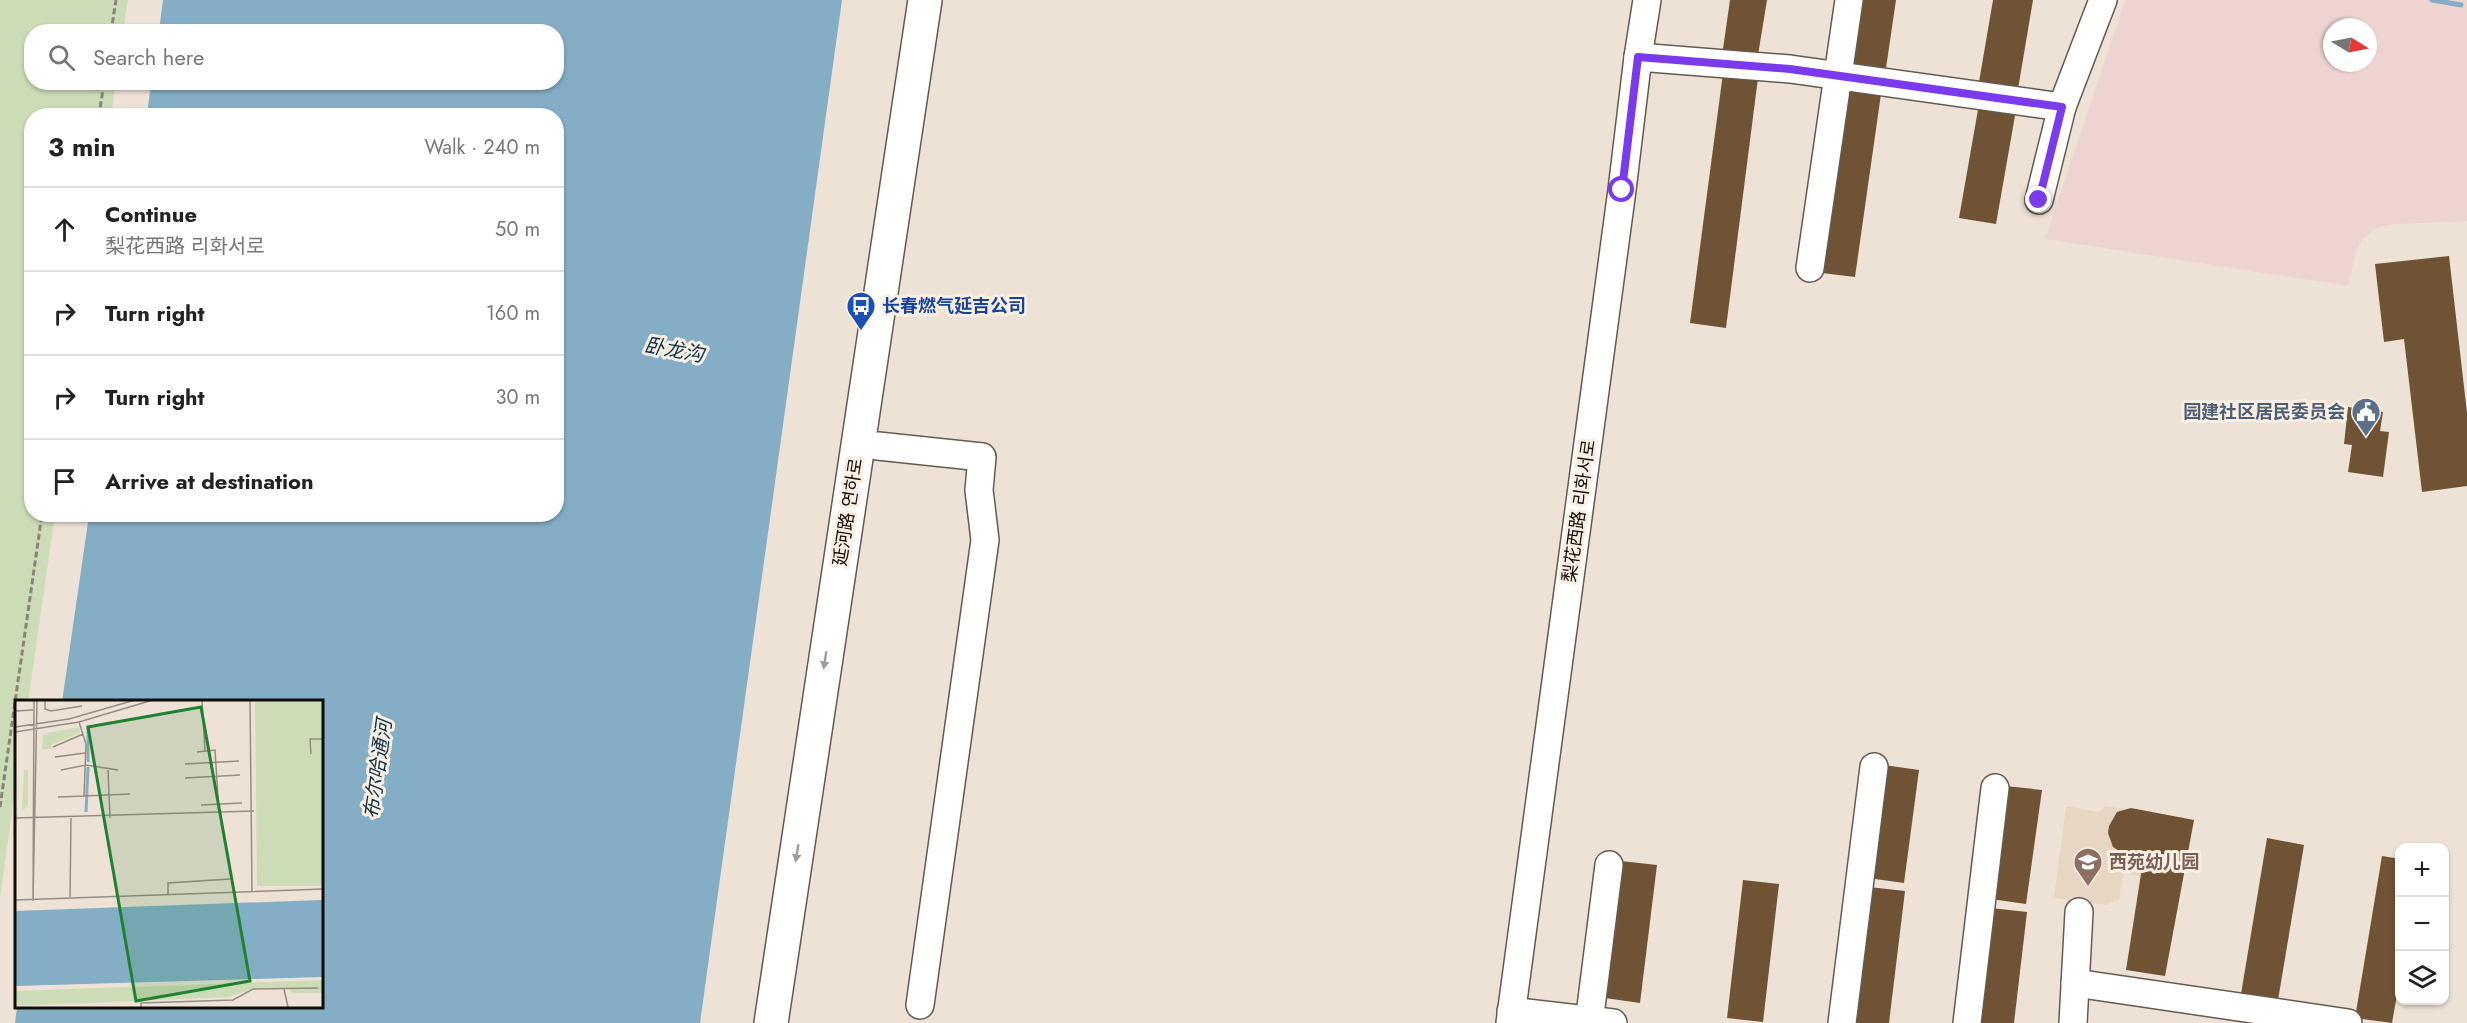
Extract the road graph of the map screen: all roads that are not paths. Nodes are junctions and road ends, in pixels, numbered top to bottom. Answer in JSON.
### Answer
{"nodes":[{"id":1,"x":925,"y":0,"type":"edge"},
{"id":2,"x":943,"y":0,"type":"edge"},
{"id":3,"x":1647,"y":0,"type":"edge"},
{"id":4,"x":1849,"y":0,"type":"edge"},
{"id":5,"x":2103,"y":0,"type":"edge"},
{"id":6,"x":1638,"y":57,"type":"junction"},
{"id":7,"x":1836,"y":76,"type":"junction"},
{"id":8,"x":2062,"y":107,"type":"junction"},
{"id":9,"x":2039,"y":200,"type":"dead end"},
{"id":10,"x":1810,"y":267,"type":"dead end"},
{"id":11,"x":878,"y":446,"type":"junction"},
{"id":12,"x":1874,"y":767,"type":"dead end"},
{"id":13,"x":1995,"y":788,"type":"dead end"},
{"id":14,"x":1609,"y":865,"type":"dead end"},
{"id":15,"x":2079,"y":912,"type":"dead end"},
{"id":16,"x":2075,"y":983,"type":"junction"},
{"id":17,"x":920,"y":1005,"type":"dead end"},
{"id":18,"x":1511,"y":1017,"type":"edge"},
{"id":19,"x":1597,"y":1022,"type":"edge"},
{"id":20,"x":771,"y":1023,"type":"edge"},
{"id":21,"x":794,"y":1023,"type":"edge"},
{"id":22,"x":1842,"y":1023,"type":"edge"},
{"id":23,"x":1967,"y":1023,"type":"edge"},
{"id":24,"x":2073,"y":1023,"type":"edge"},
{"id":25,"x":2348,"y":1023,"type":"edge"}],
"edges":[{"from":1,"to":20,"type":"main road","name":"延河路 연하로","one_way":true},
{"from":2,"to":11,"type":"main road","name":"延河路 연하로"},
{"from":3,"to":6,"type":"street","name":"梨花西路 리화서로"},
{"from":4,"to":7,"type":"street"},
{"from":5,"to":8,"type":"street"},
{"from":6,"to":7,"type":"street"},
{"from":6,"to":18,"type":"street","name":"梨花西路 리화서로"},
{"from":7,"to":8,"type":"street"},
{"from":7,"to":10,"type":"street"},
{"from":8,"to":9,"type":"street"},
{"from":11,"to":17,"type":"street"},
{"from":11,"to":21,"type":"main road","name":"延河路 연하로"},
{"from":12,"to":22,"type":"street"},
{"from":13,"to":23,"type":"street"},
{"from":14,"to":19,"type":"street"},
{"from":15,"to":16,"type":"street"},
{"from":16,"to":24,"type":"street"},
{"from":16,"to":25,"type":"street"},
{"from":18,"to":19,"type":"street"}]}
